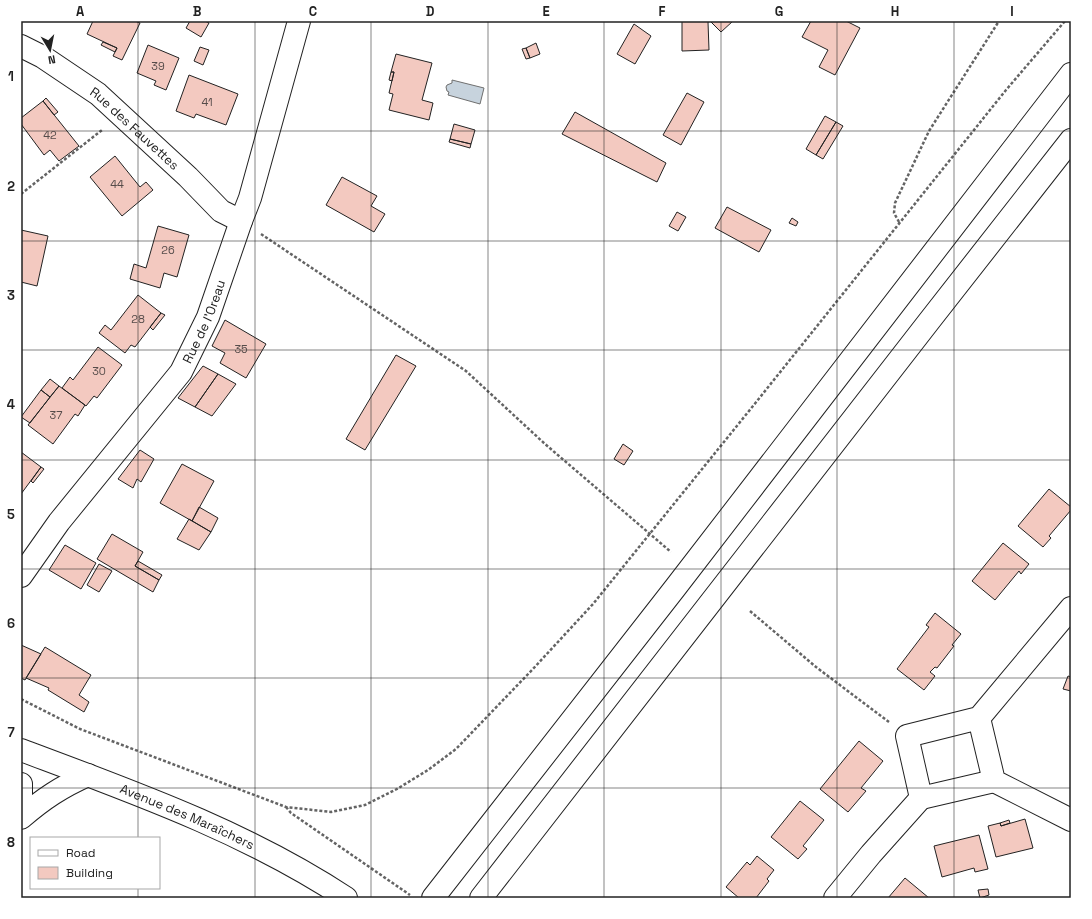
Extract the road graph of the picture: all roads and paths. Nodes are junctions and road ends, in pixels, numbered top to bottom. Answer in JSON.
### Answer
{"nodes":[{"id":1,"x":299,"y":21,"type":"edge"},
{"id":2,"x":999,"y":21,"type":"edge"},
{"id":3,"x":1065,"y":21,"type":"edge"},
{"id":4,"x":21,"y":46,"type":"edge"},
{"id":5,"x":1071,"y":74,"type":"edge"},
{"id":6,"x":121,"y":115,"type":"junction"},
{"id":7,"x":1071,"y":140,"type":"edge"},
{"id":8,"x":21,"y":194,"type":"edge"},
{"id":9,"x":241,"y":221,"type":"junction"},
{"id":10,"x":899,"y":222,"type":"junction"},
{"id":11,"x":650,"y":533,"type":"junction"},
{"id":12,"x":671,"y":552,"type":"dead end"},
{"id":13,"x":21,"y":576,"type":"edge"},
{"id":14,"x":1071,"y":608,"type":"edge"},
{"id":15,"x":750,"y":611,"type":"dead end"},
{"id":16,"x":21,"y":699,"type":"edge"},
{"id":17,"x":979,"y":718,"type":"junction"},
{"id":18,"x":906,"y":736,"type":"junction"},
{"id":19,"x":21,"y":750,"type":"edge"},
{"id":20,"x":88,"y":775,"type":"junction"},
{"id":21,"x":994,"y":781,"type":"junction"},
{"id":22,"x":21,"y":784,"type":"edge"},
{"id":23,"x":21,"y":797,"type":"edge"},
{"id":24,"x":922,"y":798,"type":"junction"},
{"id":25,"x":286,"y":807,"type":"junction"},
{"id":26,"x":21,"y":818,"type":"edge"},
{"id":27,"x":1071,"y":820,"type":"edge"},
{"id":28,"x":346,"y":898,"type":"edge"},
{"id":29,"x":414,"y":898,"type":"edge"},
{"id":30,"x":433,"y":898,"type":"edge"},
{"id":31,"x":481,"y":898,"type":"edge"},
{"id":32,"x":835,"y":898,"type":"edge"}],
"edges":[{"from":1,"to":9,"type":"main road","name":"Rue de l'Oreau"},
{"from":2,"to":10,"type":"path"},
{"from":3,"to":10,"type":"path"},
{"from":4,"to":6,"type":"main road","name":"Rue des Fauvettes"},
{"from":5,"to":30,"type":"main road"},
{"from":6,"to":8,"type":"path"},
{"from":6,"to":9,"type":"main road","name":"Rue des Fauvettes"},
{"from":7,"to":31,"type":"main road"},
{"from":9,"to":11,"type":"path"},
{"from":9,"to":13,"type":"main road","name":"Rue de l'Oreau"},
{"from":10,"to":11,"type":"path"},
{"from":11,"to":12,"type":"path"},
{"from":11,"to":25,"type":"path"},
{"from":14,"to":17,"type":"main road"},
{"from":15,"to":18,"type":"path"},
{"from":16,"to":25,"type":"path"},
{"from":17,"to":18,"type":"main road"},
{"from":17,"to":21,"type":"main road"},
{"from":18,"to":24,"type":"main road"},
{"from":19,"to":20,"type":"main road","name":"Avenue des Maraîchers"},
{"from":20,"to":26,"type":"main road"},
{"from":20,"to":28,"type":"main road","name":"Avenue des Maraîchers"},
{"from":21,"to":24,"type":"main road"},
{"from":21,"to":27,"type":"main road"},
{"from":22,"to":23,"type":"main road"},
{"from":24,"to":32,"type":"main road"},
{"from":25,"to":29,"type":"path"}]}
